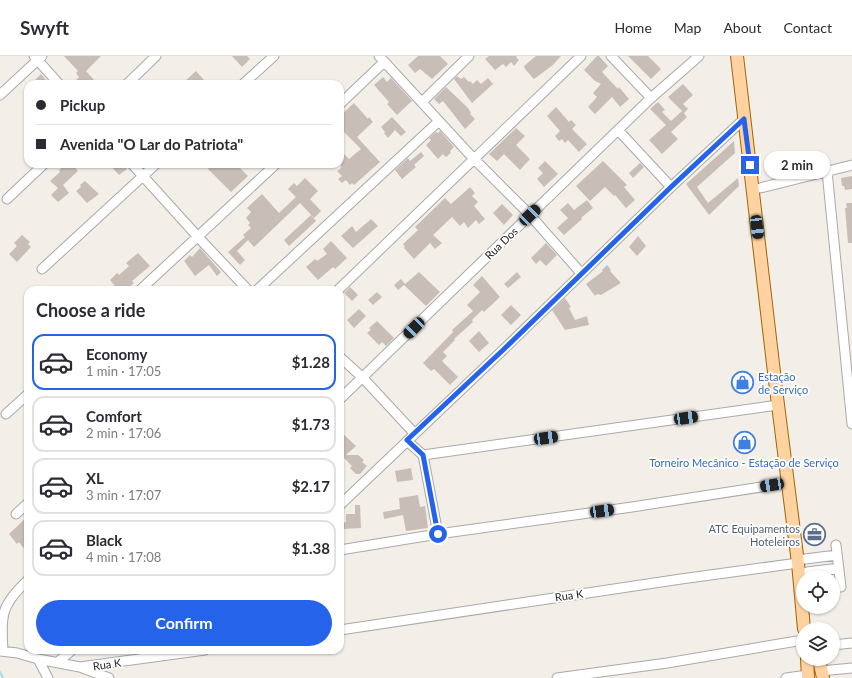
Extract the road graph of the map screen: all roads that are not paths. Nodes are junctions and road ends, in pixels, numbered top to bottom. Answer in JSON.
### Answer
{"nodes":[{"id":1,"x":156,"y":56,"type":"edge"},
{"id":2,"x":274,"y":56,"type":"edge"},
{"id":3,"x":469,"y":56,"type":"edge"},
{"id":4,"x":581,"y":56,"type":"edge"},
{"id":5,"x":611,"y":56,"type":"edge"},
{"id":6,"x":699,"y":56,"type":"edge"},
{"id":7,"x":737,"y":56,"type":"edge"},
{"id":8,"x":744,"y":56,"type":"edge"},
{"id":9,"x":38,"y":57,"type":"edge"},
{"id":10,"x":382,"y":59,"type":"edge"},
{"id":11,"x":56,"y":80,"type":"edge"},
{"id":12,"x":131,"y":80,"type":"edge"},
{"id":13,"x":247,"y":80,"type":"edge"},
{"id":14,"x":0,"y":95,"type":"edge"},
{"id":15,"x":651,"y":98,"type":"junction"},
{"id":16,"x":344,"y":100,"type":"edge"},
{"id":17,"x":422,"y":102,"type":"junction"},
{"id":18,"x":744,"y":119,"type":"junction"},
{"id":19,"x":439,"y":121,"type":"junction"},
{"id":20,"x":618,"y":130,"type":"junction"},
{"id":21,"x":474,"y":159,"type":"junction"},
{"id":22,"x":852,"y":165,"type":"edge"},
{"id":23,"x":40,"y":168,"type":"edge"},
{"id":24,"x":136,"y":168,"type":"edge"},
{"id":25,"x":152,"y":168,"type":"edge"},
{"id":26,"x":272,"y":168,"type":"edge"},
{"id":27,"x":827,"y":172,"type":"junction"},
{"id":28,"x":143,"y":176,"type":"junction"},
{"id":29,"x":671,"y":187,"type":"junction"},
{"id":30,"x":760,"y":188,"type":"junction"},
{"id":31,"x":7,"y":199,"type":"dead end"},
{"id":32,"x":530,"y":215,"type":"junction"},
{"id":33,"x":198,"y":237,"type":"junction"},
{"id":34,"x":42,"y":269,"type":"dead end"},
{"id":35,"x":581,"y":272,"type":"junction"},
{"id":36,"x":144,"y":286,"type":"edge"},
{"id":37,"x":244,"y":286,"type":"edge"},
{"id":38,"x":261,"y":286,"type":"edge"},
{"id":39,"x":342,"y":286,"type":"edge"},
{"id":40,"x":847,"y":326,"type":"edge"},
{"id":41,"x":344,"y":361,"type":"edge"},
{"id":42,"x":363,"y":378,"type":"junction"},
{"id":43,"x":344,"y":395,"type":"edge"},
{"id":44,"x":24,"y":398,"type":"edge"},
{"id":45,"x":778,"y":405,"type":"junction"},
{"id":46,"x":6,"y":414,"type":"dead end"},
{"id":47,"x":852,"y":424,"type":"edge"},
{"id":48,"x":414,"y":433,"type":"junction"},
{"id":49,"x":407,"y":440,"type":"junction"},
{"id":50,"x":423,"y":455,"type":"junction"},
{"id":51,"x":787,"y":483,"type":"junction"},
{"id":52,"x":344,"y":500,"type":"edge"},
{"id":53,"x":24,"y":507,"type":"edge"},
{"id":54,"x":16,"y":514,"type":"dead end"},
{"id":55,"x":438,"y":534,"type":"junction"},
{"id":56,"x":836,"y":545,"type":"dead end"},
{"id":57,"x":344,"y":549,"type":"edge"},
{"id":58,"x":837,"y":555,"type":"junction"},
{"id":59,"x":802,"y":561,"type":"junction"},
{"id":60,"x":839,"y":568,"type":"junction"},
{"id":61,"x":805,"y":570,"type":"edge"},
{"id":62,"x":830,"y":570,"type":"edge"},
{"id":63,"x":24,"y":584,"type":"edge"},
{"id":64,"x":841,"y":587,"type":"dead end"},
{"id":65,"x":804,"y":622,"type":"edge"},
{"id":66,"x":344,"y":629,"type":"edge"},
{"id":67,"x":796,"y":641,"type":"edge"},
{"id":68,"x":852,"y":643,"type":"edge"},
{"id":69,"x":840,"y":644,"type":"edge"},
{"id":70,"x":2,"y":651,"type":"edge"},
{"id":71,"x":67,"y":654,"type":"edge"},
{"id":72,"x":178,"y":654,"type":"edge"},
{"id":73,"x":38,"y":659,"type":"junction"},
{"id":74,"x":58,"y":662,"type":"junction"},
{"id":75,"x":807,"y":666,"type":"edge"},
{"id":76,"x":80,"y":668,"type":"junction"},
{"id":77,"x":852,"y":668,"type":"edge"},
{"id":78,"x":821,"y":669,"type":"edge"},
{"id":79,"x":808,"y":677,"type":"edge"},
{"id":80,"x":48,"y":678,"type":"edge"},
{"id":81,"x":109,"y":678,"type":"edge"},
{"id":82,"x":557,"y":678,"type":"edge"},
{"id":83,"x":786,"y":678,"type":"edge"}],
"edges":[{"from":1,"to":12,"type":"street"},
{"from":2,"to":13,"type":"street"},
{"from":3,"to":17,"type":"street"},
{"from":4,"to":21,"type":"street"},
{"from":5,"to":15,"type":"street"},
{"from":6,"to":15,"type":"street","name":"Rua Dos"},
{"from":7,"to":18,"type":"main road"},
{"from":8,"to":30,"type":"main road"},
{"from":9,"to":11,"type":"street"},
{"from":9,"to":14,"type":"street"},
{"from":10,"to":16,"type":"street"},
{"from":10,"to":17,"type":"street"},
{"from":15,"to":20,"type":"street","name":"Rua Dos"},
{"from":17,"to":19,"type":"street"},
{"from":18,"to":29,"type":"street"},
{"from":18,"to":45,"type":"main road"},
{"from":19,"to":21,"type":"street"},
{"from":19,"to":38,"type":"street"},
{"from":20,"to":29,"type":"street"},
{"from":20,"to":32,"type":"street","name":"Rua Dos"},
{"from":21,"to":32,"type":"street"},
{"from":21,"to":39,"type":"street"},
{"from":22,"to":27,"type":"street"},
{"from":23,"to":31,"type":"street"},
{"from":24,"to":28,"type":"street"},
{"from":25,"to":28,"type":"street"},
{"from":26,"to":33,"type":"street"},
{"from":27,"to":30,"type":"street"},
{"from":27,"to":40,"type":"street"},
{"from":28,"to":33,"type":"street"},
{"from":28,"to":34,"type":"street"},
{"from":29,"to":35,"type":"street"},
{"from":30,"to":59,"type":"main road"},
{"from":32,"to":35,"type":"street"},
{"from":32,"to":42,"type":"street","name":"Rua Dos"},
{"from":33,"to":36,"type":"street"},
{"from":33,"to":37,"type":"street"},
{"from":35,"to":48,"type":"street"},
{"from":40,"to":47,"type":"street"},
{"from":41,"to":42,"type":"street"},
{"from":42,"to":43,"type":"street","name":"Rua Dos"},
{"from":42,"to":48,"type":"street"},
{"from":44,"to":46,"type":"street"},
{"from":45,"to":50,"type":"street"},
{"from":45,"to":51,"type":"main road"},
{"from":48,"to":49,"type":"street"},
{"from":49,"to":50,"type":"street"},
{"from":49,"to":52,"type":"street"},
{"from":50,"to":55,"type":"street"},
{"from":51,"to":55,"type":"street"},
{"from":51,"to":59,"type":"main road"},
{"from":53,"to":54,"type":"street"},
{"from":55,"to":57,"type":"street"},
{"from":56,"to":58,"type":"street"},
{"from":58,"to":59,"type":"street","name":"Rua K"},
{"from":58,"to":60,"type":"street"},
{"from":59,"to":61,"type":"main road"},
{"from":59,"to":65,"type":"main road"},
{"from":59,"to":66,"type":"street","name":"Rua K"},
{"from":60,"to":62,"type":"street"},
{"from":60,"to":64,"type":"street"},
{"from":63,"to":70,"type":"street"},
{"from":67,"to":82,"type":"street"},
{"from":68,"to":69,"type":"street"},
{"from":70,"to":73,"type":"street"},
{"from":71,"to":74,"type":"street"},
{"from":72,"to":76,"type":"street","name":"Rua K"},
{"from":73,"to":74,"type":"street"},
{"from":73,"to":80,"type":"street"},
{"from":74,"to":76,"type":"street"},
{"from":75,"to":79,"type":"main road"},
{"from":76,"to":81,"type":"street"},
{"from":77,"to":78,"type":"street"},
{"from":79,"to":83,"type":"street"}]}
